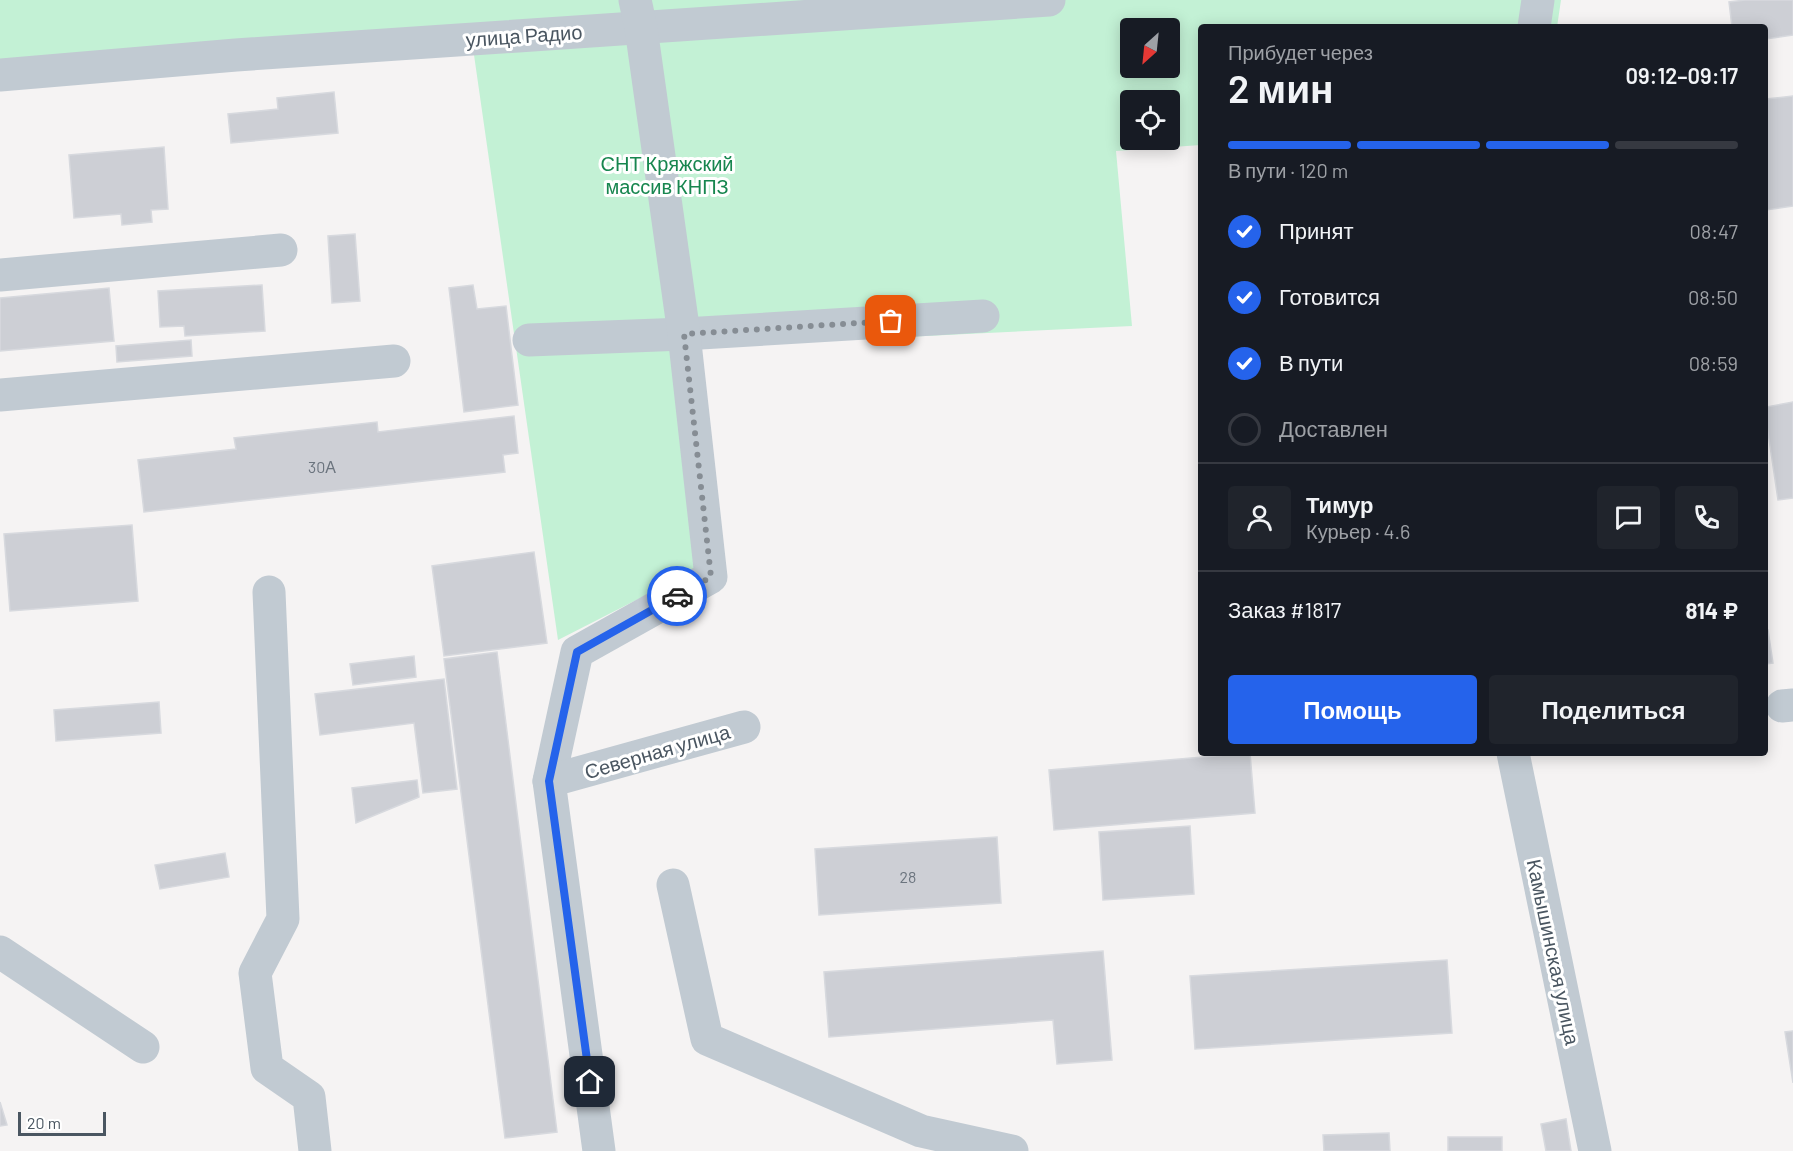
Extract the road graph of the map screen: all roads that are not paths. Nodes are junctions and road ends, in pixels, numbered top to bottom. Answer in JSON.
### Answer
{"nodes":[{"id":1,"x":1049,"y":0,"type":"edge"},
{"id":2,"x":1538,"y":0,"type":"edge"},
{"id":3,"x":638,"y":14,"type":"edge"},
{"id":4,"x":1534,"y":24,"type":"edge"},
{"id":5,"x":0,"y":75,"type":"edge"},
{"id":6,"x":281,"y":250,"type":"dead end"},
{"id":7,"x":0,"y":275,"type":"edge"},
{"id":8,"x":983,"y":316,"type":"dead end"},
{"id":9,"x":684,"y":334,"type":"junction"},
{"id":10,"x":529,"y":340,"type":"dead end"},
{"id":11,"x":394,"y":361,"type":"dead end"},
{"id":12,"x":0,"y":395,"type":"edge"},
{"id":13,"x":269,"y":592,"type":"dead end"},
{"id":14,"x":744,"y":727,"type":"dead end"},
{"id":15,"x":1514,"y":756,"type":"edge"},
{"id":16,"x":549,"y":781,"type":"junction"},
{"id":17,"x":673,"y":885,"type":"dead end"},
{"id":18,"x":0,"y":952,"type":"edge"},
{"id":19,"x":143,"y":1047,"type":"dead end"},
{"id":20,"x":315,"y":1151,"type":"edge"},
{"id":21,"x":599,"y":1151,"type":"edge"},
{"id":22,"x":1012,"y":1151,"type":"edge"},
{"id":23,"x":1595,"y":1151,"type":"edge"}],
"edges":[{"from":1,"to":3,"type":"street","name":"улица Радио"},
{"from":2,"to":4,"type":"street"},
{"from":3,"to":5,"type":"street","name":"улица Радио"},
{"from":3,"to":9,"type":"street"},
{"from":6,"to":7,"type":"street"},
{"from":8,"to":9,"type":"street"},
{"from":9,"to":10,"type":"street"},
{"from":9,"to":16,"type":"street"},
{"from":11,"to":12,"type":"street"},
{"from":13,"to":20,"type":"street"},
{"from":14,"to":16,"type":"street","name":"Северная улица"},
{"from":15,"to":23,"type":"street","name":"Камышинская улица"},
{"from":16,"to":21,"type":"street"},
{"from":17,"to":22,"type":"street"},
{"from":18,"to":19,"type":"street"}]}
